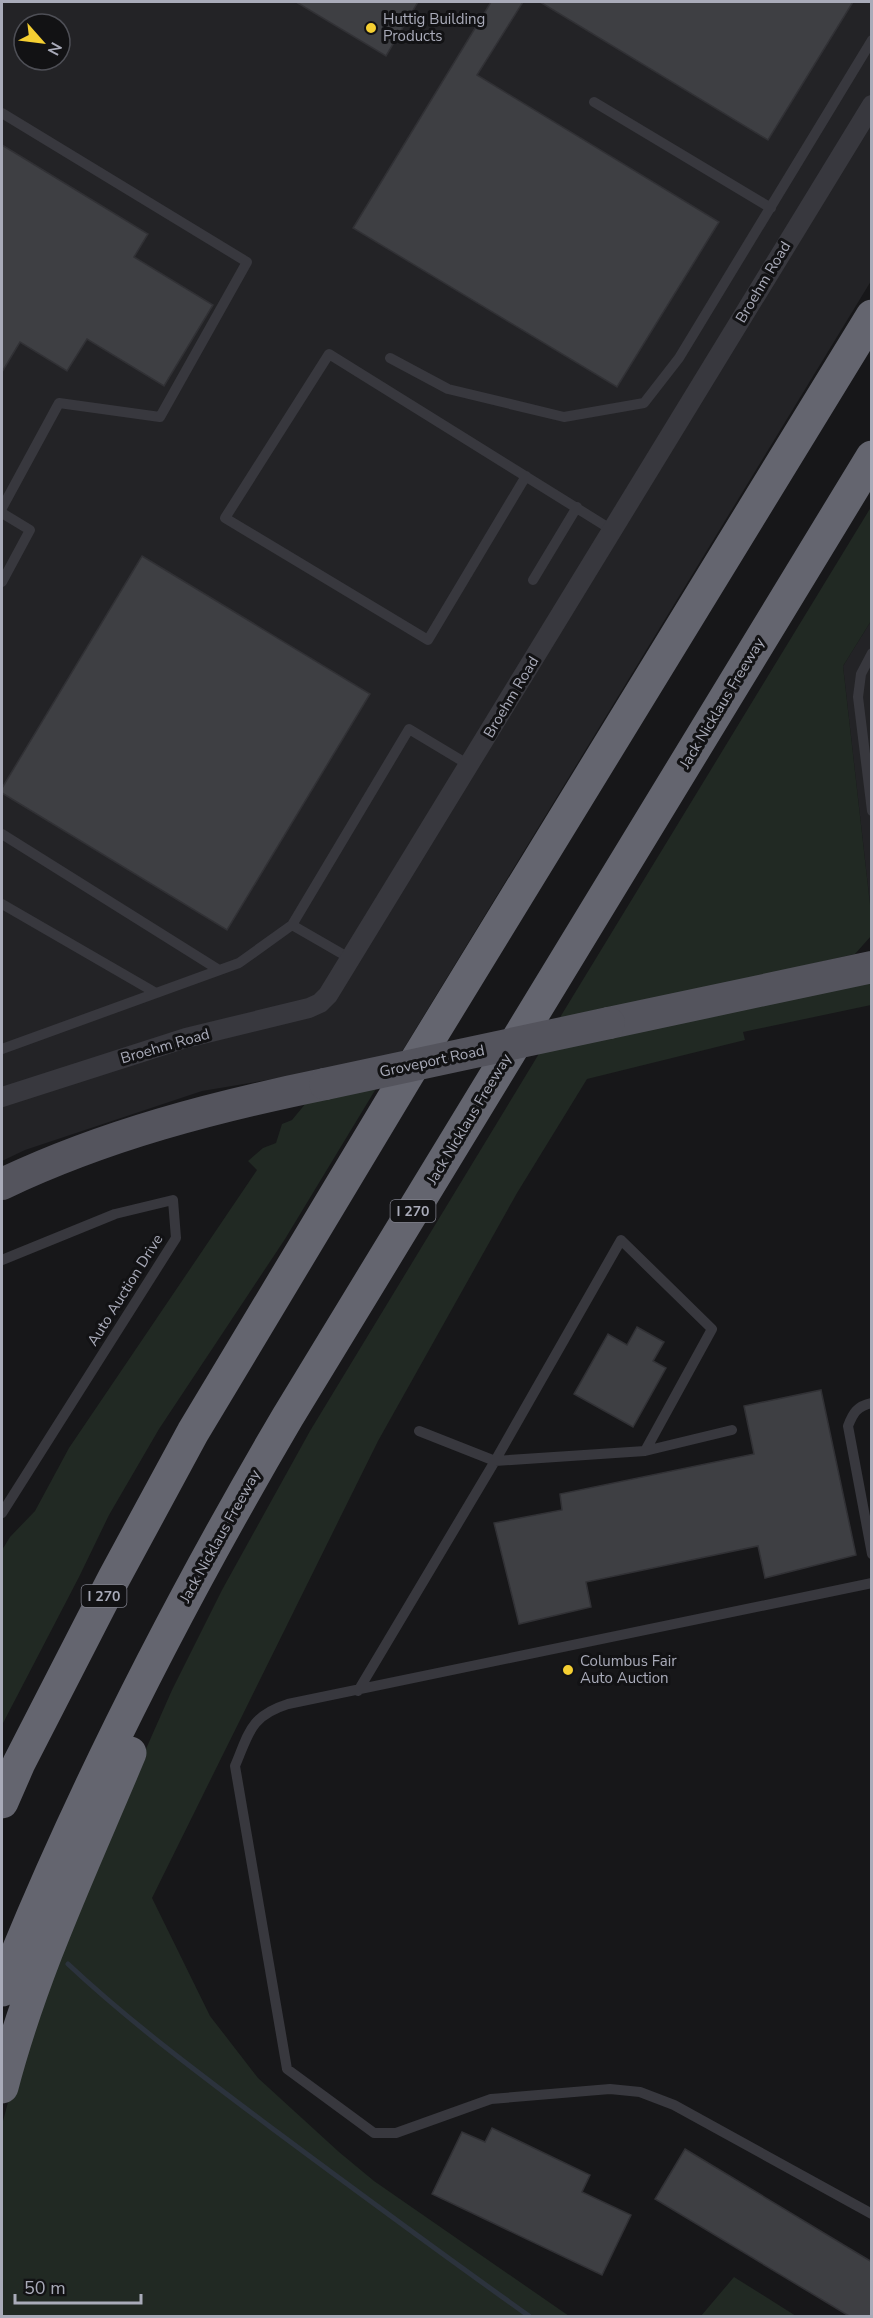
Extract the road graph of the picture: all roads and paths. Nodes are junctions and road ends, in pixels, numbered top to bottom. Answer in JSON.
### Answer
{"nodes":[{"id":1,"x":872,"y":40,"type":"edge"},
{"id":2,"x":594,"y":102,"type":"dead end"},
{"id":3,"x":872,"y":105,"type":"edge"},
{"id":4,"x":2,"y":113,"type":"edge"},
{"id":5,"x":771,"y":208,"type":"junction"},
{"id":6,"x":864,"y":334,"type":"edge"},
{"id":7,"x":390,"y":358,"type":"dead end"},
{"id":8,"x":872,"y":457,"type":"edge"},
{"id":9,"x":526,"y":476,"type":"junction"},
{"id":10,"x":577,"y":507,"type":"junction"},
{"id":11,"x":2,"y":508,"type":"edge"},
{"id":12,"x":2,"y":513,"type":"edge"},
{"id":13,"x":612,"y":530,"type":"junction"},
{"id":14,"x":533,"y":580,"type":"dead end"},
{"id":15,"x":2,"y":582,"type":"edge"},
{"id":16,"x":872,"y":653,"type":"edge"},
{"id":17,"x":469,"y":765,"type":"junction"},
{"id":18,"x":872,"y":811,"type":"edge"},
{"id":19,"x":2,"y":834,"type":"edge"},
{"id":20,"x":2,"y":904,"type":"edge"},
{"id":21,"x":292,"y":925,"type":"junction"},
{"id":22,"x":351,"y":959,"type":"junction"},
{"id":23,"x":872,"y":967,"type":"edge"},
{"id":24,"x":219,"y":970,"type":"junction"},
{"id":25,"x":156,"y":993,"type":"junction"},
{"id":26,"x":2,"y":1049,"type":"edge"},
{"id":27,"x":2,"y":1097,"type":"edge"},
{"id":28,"x":2,"y":1184,"type":"edge"},
{"id":29,"x":2,"y":1260,"type":"edge"},
{"id":30,"x":872,"y":1403,"type":"edge"},
{"id":31,"x":732,"y":1430,"type":"dead end"},
{"id":32,"x":419,"y":1431,"type":"dead end"},
{"id":33,"x":645,"y":1451,"type":"junction"},
{"id":34,"x":495,"y":1461,"type":"junction"},
{"id":35,"x":2,"y":1513,"type":"edge"},
{"id":36,"x":225,"y":1525,"type":"junction"},
{"id":37,"x":872,"y":1554,"type":"edge"},
{"id":38,"x":872,"y":1583,"type":"edge"},
{"id":39,"x":358,"y":1691,"type":"junction"},
{"id":40,"x":10,"y":1775,"type":"edge"},
{"id":41,"x":2,"y":1802,"type":"edge"},
{"id":42,"x":2,"y":1990,"type":"edge"},
{"id":43,"x":2,"y":2087,"type":"edge"},
{"id":44,"x":872,"y":2214,"type":"edge"}],
"edges":[{"from":1,"to":5,"type":"lane"},
{"from":2,"to":5,"type":"lane"},
{"from":3,"to":13,"type":"street","name":"Broehm Road"},
{"from":4,"to":11,"type":"lane"},
{"from":5,"to":7,"type":"lane"},
{"from":6,"to":40,"type":"highway","number":"I 270"},
{"from":8,"to":36,"type":"highway","name":"Jack Nicklaus Freeway","number":"I 270"},
{"from":9,"to":9,"type":"lane"},
{"from":9,"to":10,"type":"lane"},
{"from":10,"to":13,"type":"lane"},
{"from":10,"to":14,"type":"lane"},
{"from":12,"to":15,"type":"lane"},
{"from":13,"to":17,"type":"street","name":"Broehm Road"},
{"from":16,"to":18,"type":"lane"},
{"from":17,"to":21,"type":"lane"},
{"from":17,"to":22,"type":"street","name":"Broehm Road"},
{"from":19,"to":24,"type":"lane"},
{"from":20,"to":25,"type":"lane"},
{"from":21,"to":22,"type":"lane"},
{"from":21,"to":24,"type":"lane"},
{"from":22,"to":27,"type":"street","name":"Broehm Road"},
{"from":23,"to":28,"type":"main road","name":"Groveport Road","bridge":true},
{"from":24,"to":25,"type":"lane"},
{"from":25,"to":26,"type":"lane"},
{"from":29,"to":35,"type":"lane","name":"Auto Auction Drive"},
{"from":30,"to":37,"type":"lane"},
{"from":31,"to":33,"type":"lane"},
{"from":32,"to":34,"type":"lane"},
{"from":33,"to":34,"type":"lane"},
{"from":33,"to":34,"type":"lane"},
{"from":34,"to":39,"type":"lane"},
{"from":36,"to":42,"type":"highway","name":"Jack Nicklaus Freeway","number":"I 270"},
{"from":36,"to":43,"type":"highway"},
{"from":38,"to":39,"type":"lane"},
{"from":39,"to":44,"type":"lane"},
{"from":40,"to":41,"type":"highway","number":"I 270"}]}
